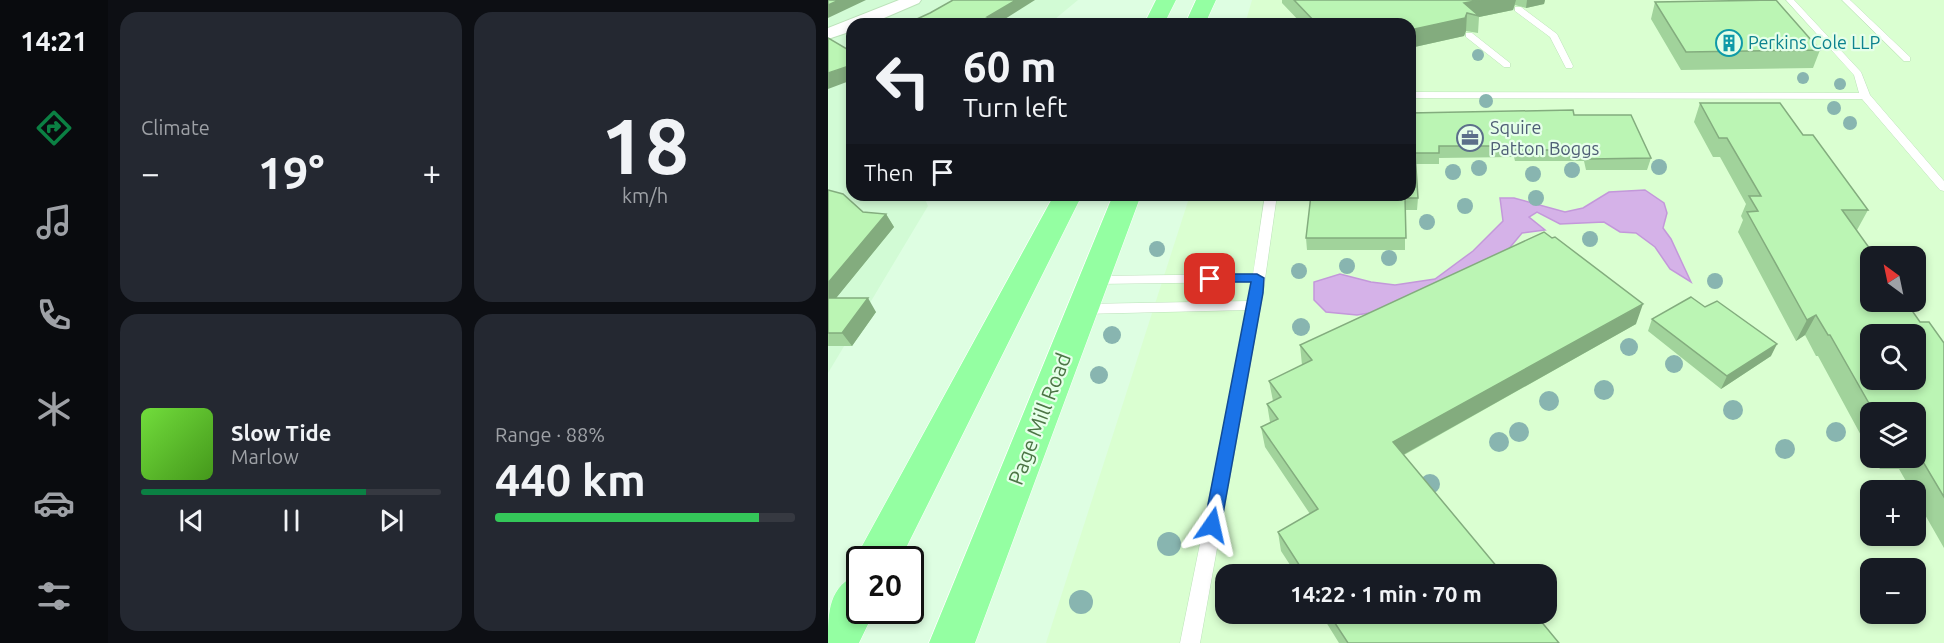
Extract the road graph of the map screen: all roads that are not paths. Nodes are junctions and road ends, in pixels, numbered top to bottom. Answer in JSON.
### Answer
{"nodes":[{"id":1,"x":913,"y":0,"type":"edge"},
{"id":2,"x":1166,"y":0,"type":"edge"},
{"id":3,"x":1206,"y":0,"type":"edge"},
{"id":4,"x":1790,"y":0,"type":"edge"},
{"id":5,"x":1846,"y":0,"type":"edge"},
{"id":6,"x":1518,"y":9,"type":"dead end"},
{"id":7,"x":871,"y":18,"type":"edge"},
{"id":8,"x":1157,"y":18,"type":"edge"},
{"id":9,"x":1198,"y":18,"type":"edge"},
{"id":10,"x":846,"y":28,"type":"edge"},
{"id":11,"x":828,"y":34,"type":"edge"},
{"id":12,"x":1469,"y":35,"type":"edge"},
{"id":13,"x":1907,"y":59,"type":"dead end"},
{"id":14,"x":1507,"y":65,"type":"dead end"},
{"id":15,"x":1569,"y":66,"type":"dead end"},
{"id":16,"x":1416,"y":95,"type":"edge"},
{"id":17,"x":1865,"y":96,"type":"junction"},
{"id":18,"x":1944,"y":188,"type":"edge"},
{"id":19,"x":1065,"y":201,"type":"edge"},
{"id":20,"x":1125,"y":201,"type":"edge"},
{"id":21,"x":1270,"y":201,"type":"edge"},
{"id":22,"x":1257,"y":278,"type":"junction"},
{"id":23,"x":1089,"y":294,"type":"junction"},
{"id":24,"x":1254,"y":305,"type":"junction"},
{"id":25,"x":884,"y":546,"type":"edge"},
{"id":26,"x":846,"y":620,"type":"edge"},
{"id":27,"x":834,"y":643,"type":"edge"},
{"id":28,"x":952,"y":643,"type":"edge"},
{"id":29,"x":1190,"y":643,"type":"edge"}],
"edges":[{"from":1,"to":7,"type":"street"},
{"from":2,"to":8,"type":"main road"},
{"from":3,"to":9,"type":"main road"},
{"from":4,"to":17,"type":"lane"},
{"from":5,"to":13,"type":"lane"},
{"from":6,"to":15,"type":"lane"},
{"from":10,"to":11,"type":"street"},
{"from":12,"to":14,"type":"lane"},
{"from":16,"to":17,"type":"lane"},
{"from":17,"to":18,"type":"lane"},
{"from":19,"to":25,"type":"main road"},
{"from":20,"to":23,"type":"main road","name":"Page Mill Road"},
{"from":21,"to":22,"type":"lane"},
{"from":22,"to":23,"type":"lane"},
{"from":22,"to":24,"type":"lane"},
{"from":23,"to":24,"type":"lane"},
{"from":23,"to":28,"type":"main road","name":"Page Mill Road"},
{"from":24,"to":29,"type":"lane"},
{"from":26,"to":27,"type":"main road"}]}
